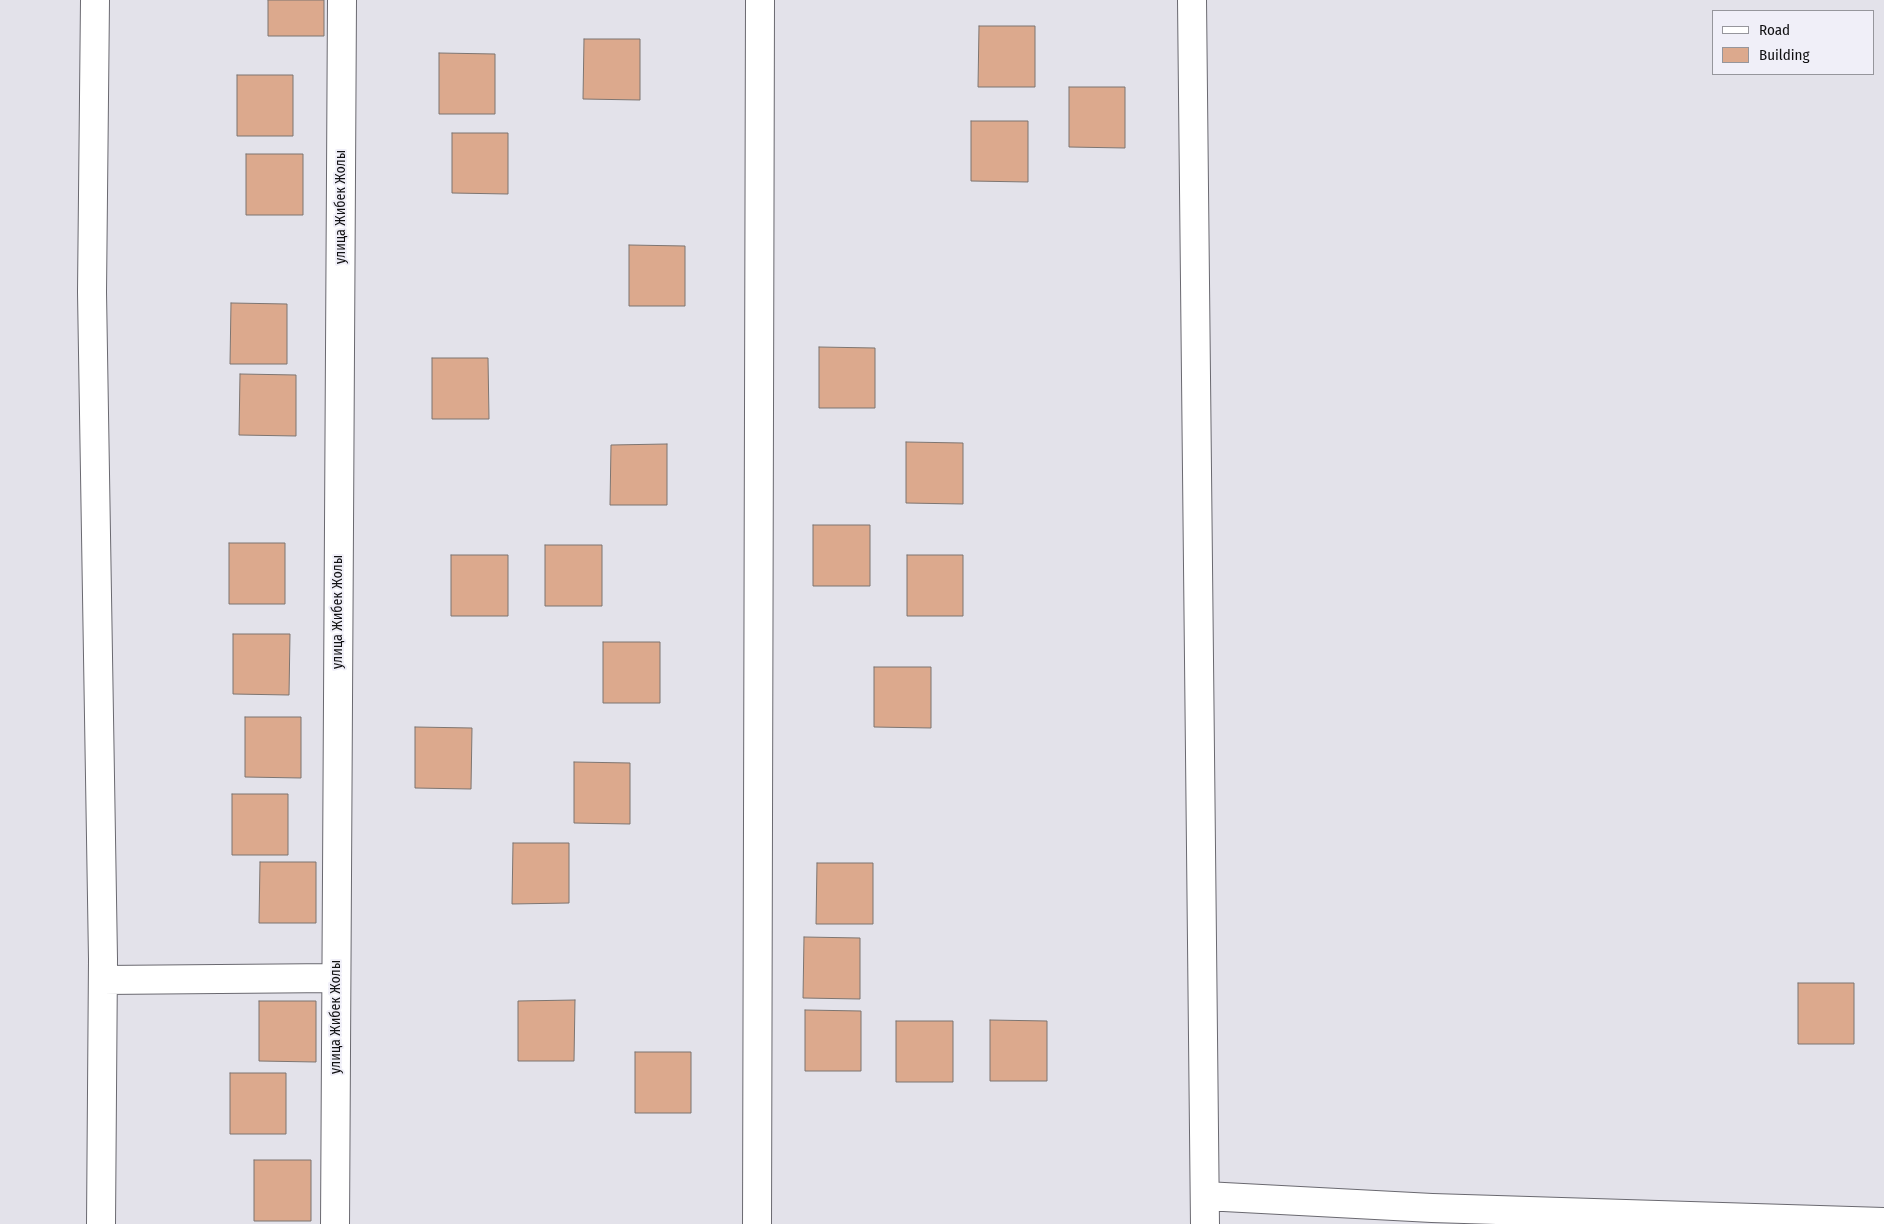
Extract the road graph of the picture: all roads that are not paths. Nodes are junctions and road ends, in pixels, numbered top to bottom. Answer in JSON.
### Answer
{"nodes":[{"id":1,"x":95,"y":0,"type":"edge"},
{"id":2,"x":342,"y":0,"type":"edge"},
{"id":3,"x":760,"y":0,"type":"edge"},
{"id":4,"x":1192,"y":0,"type":"edge"},
{"id":5,"x":336,"y":978,"type":"junction"},
{"id":6,"x":103,"y":980,"type":"junction"},
{"id":7,"x":1205,"y":1196,"type":"junction"},
{"id":8,"x":1439,"y":1216,"type":"edge"},
{"id":9,"x":1884,"y":1222,"type":"edge"},
{"id":10,"x":101,"y":1224,"type":"edge"},
{"id":11,"x":335,"y":1224,"type":"edge"},
{"id":12,"x":757,"y":1224,"type":"edge"},
{"id":13,"x":1205,"y":1224,"type":"edge"}],
"edges":[{"from":1,"to":6,"type":"street"},
{"from":2,"to":5,"type":"street","name":"улица Жибек Жолы"},
{"from":3,"to":12,"type":"street"},
{"from":4,"to":7,"type":"street"},
{"from":5,"to":6,"type":"street"},
{"from":5,"to":11,"type":"street","name":"улица Жибек Жолы"},
{"from":6,"to":10,"type":"street"},
{"from":7,"to":8,"type":"street"},
{"from":7,"to":13,"type":"street"},
{"from":8,"to":9,"type":"street"}]}
